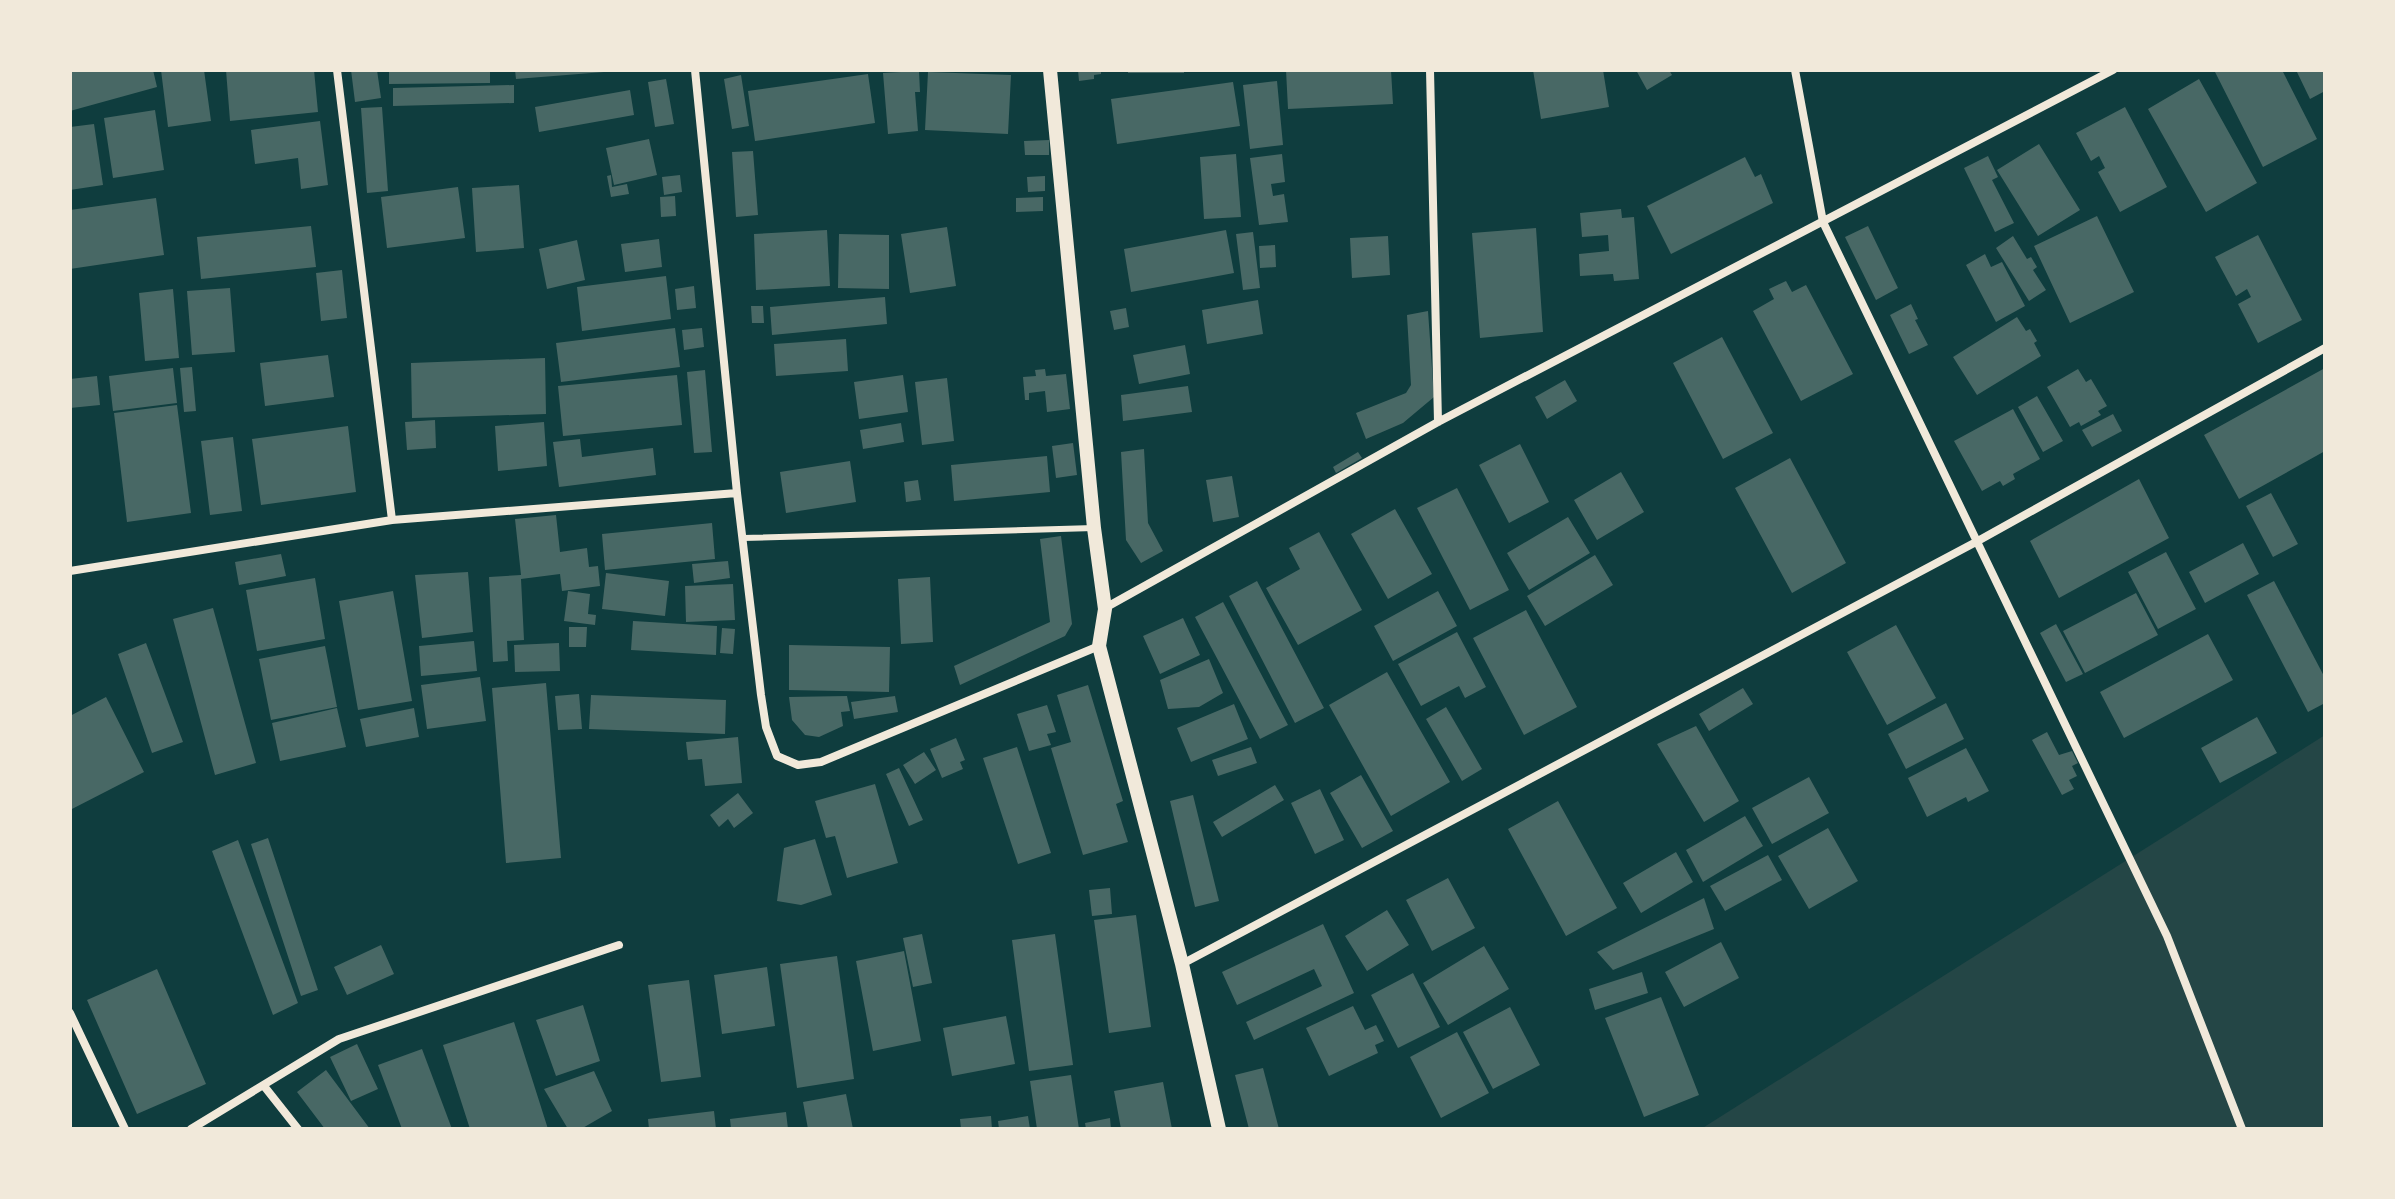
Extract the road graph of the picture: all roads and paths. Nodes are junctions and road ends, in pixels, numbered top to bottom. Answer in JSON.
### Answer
{"nodes":[{"id":1,"x":337,"y":70,"type":"edge"},
{"id":2,"x":695,"y":70,"type":"edge"},
{"id":3,"x":1050,"y":70,"type":"edge"},
{"id":4,"x":1430,"y":70,"type":"edge"},
{"id":5,"x":1795,"y":70,"type":"edge"},
{"id":6,"x":2113,"y":70,"type":"edge"},
{"id":7,"x":1823,"y":222,"type":"junction"},
{"id":8,"x":2325,"y":348,"type":"edge"},
{"id":9,"x":1438,"y":422,"type":"junction"},
{"id":10,"x":737,"y":493,"type":"junction"},
{"id":11,"x":392,"y":520,"type":"junction"},
{"id":12,"x":1094,"y":528,"type":"junction"},
{"id":13,"x":743,"y":538,"type":"junction"},
{"id":14,"x":1976,"y":542,"type":"junction"},
{"id":15,"x":70,"y":571,"type":"edge"},
{"id":16,"x":1105,"y":609,"type":"junction"},
{"id":17,"x":1099,"y":646,"type":"junction"},
{"id":18,"x":619,"y":945,"type":"dead end"},
{"id":19,"x":1182,"y":964,"type":"junction"},
{"id":20,"x":70,"y":1013,"type":"edge"},
{"id":21,"x":264,"y":1086,"type":"junction"},
{"id":22,"x":125,"y":1129,"type":"edge"},
{"id":23,"x":191,"y":1129,"type":"edge"},
{"id":24,"x":298,"y":1129,"type":"edge"},
{"id":25,"x":1219,"y":1129,"type":"edge"},
{"id":26,"x":2242,"y":1129,"type":"edge"}],
"edges":[{"from":1,"to":11,"type":"street"},
{"from":2,"to":10,"type":"street"},
{"from":3,"to":12,"type":"street"},
{"from":4,"to":9,"type":"street"},
{"from":5,"to":7,"type":"street"},
{"from":6,"to":7,"type":"street"},
{"from":7,"to":9,"type":"street"},
{"from":7,"to":14,"type":"street"},
{"from":8,"to":14,"type":"street"},
{"from":9,"to":16,"type":"street"},
{"from":10,"to":11,"type":"street"},
{"from":10,"to":13,"type":"street"},
{"from":11,"to":15,"type":"street"},
{"from":12,"to":13,"type":"lane"},
{"from":12,"to":16,"type":"street"},
{"from":13,"to":17,"type":"street"},
{"from":14,"to":19,"type":"street"},
{"from":14,"to":26,"type":"street"},
{"from":16,"to":17,"type":"street"},
{"from":17,"to":19,"type":"street"},
{"from":18,"to":21,"type":"street"},
{"from":19,"to":25,"type":"street"},
{"from":20,"to":22,"type":"street"},
{"from":21,"to":23,"type":"street"},
{"from":21,"to":24,"type":"street"}]}
